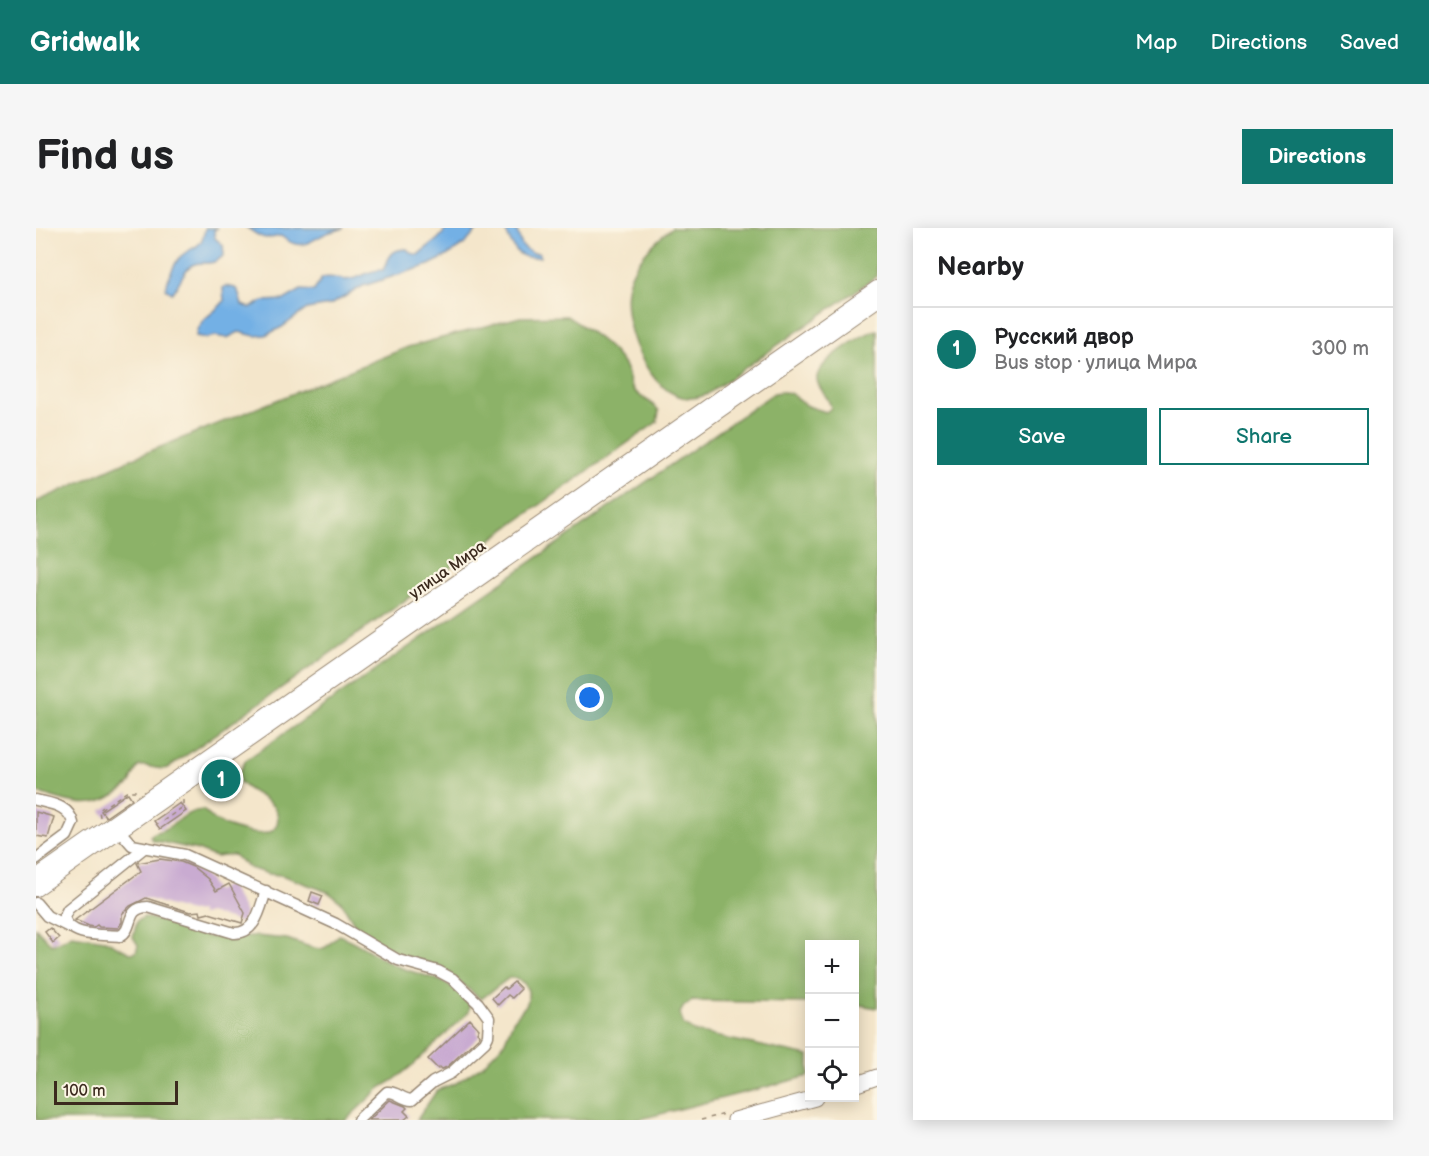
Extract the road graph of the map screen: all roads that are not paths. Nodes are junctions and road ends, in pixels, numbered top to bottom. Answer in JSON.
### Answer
{"nodes":[{"id":1,"x":877,"y":293,"type":"edge"},
{"id":2,"x":36,"y":800,"type":"edge"},
{"id":3,"x":116,"y":826,"type":"junction"},
{"id":4,"x":144,"y":848,"type":"junction"},
{"id":5,"x":36,"y":859,"type":"edge"},
{"id":6,"x":36,"y":877,"type":"edge"},
{"id":7,"x":36,"y":889,"type":"edge"},
{"id":8,"x":266,"y":891,"type":"junction"},
{"id":9,"x":36,"y":903,"type":"edge"},
{"id":10,"x":70,"y":928,"type":"junction"},
{"id":11,"x":877,"y":1077,"type":"edge"},
{"id":12,"x":859,"y":1084,"type":"edge"},
{"id":13,"x":805,"y":1101,"type":"edge"},
{"id":14,"x":358,"y":1120,"type":"edge"},
{"id":15,"x":735,"y":1120,"type":"edge"}],
"edges":[{"from":1,"to":3,"type":"main road","name":"улица Мира"},
{"from":2,"to":5,"type":"lane"},
{"from":3,"to":4,"type":"lane"},
{"from":3,"to":6,"type":"main road","name":"улица Мира"},
{"from":3,"to":7,"type":"main road","name":"улица Мира"},
{"from":4,"to":8,"type":"lane"},
{"from":4,"to":10,"type":"lane"},
{"from":8,"to":10,"type":"lane"},
{"from":8,"to":14,"type":"lane"},
{"from":9,"to":10,"type":"lane"},
{"from":11,"to":12,"type":"highway"},
{"from":13,"to":15,"type":"highway"}]}
